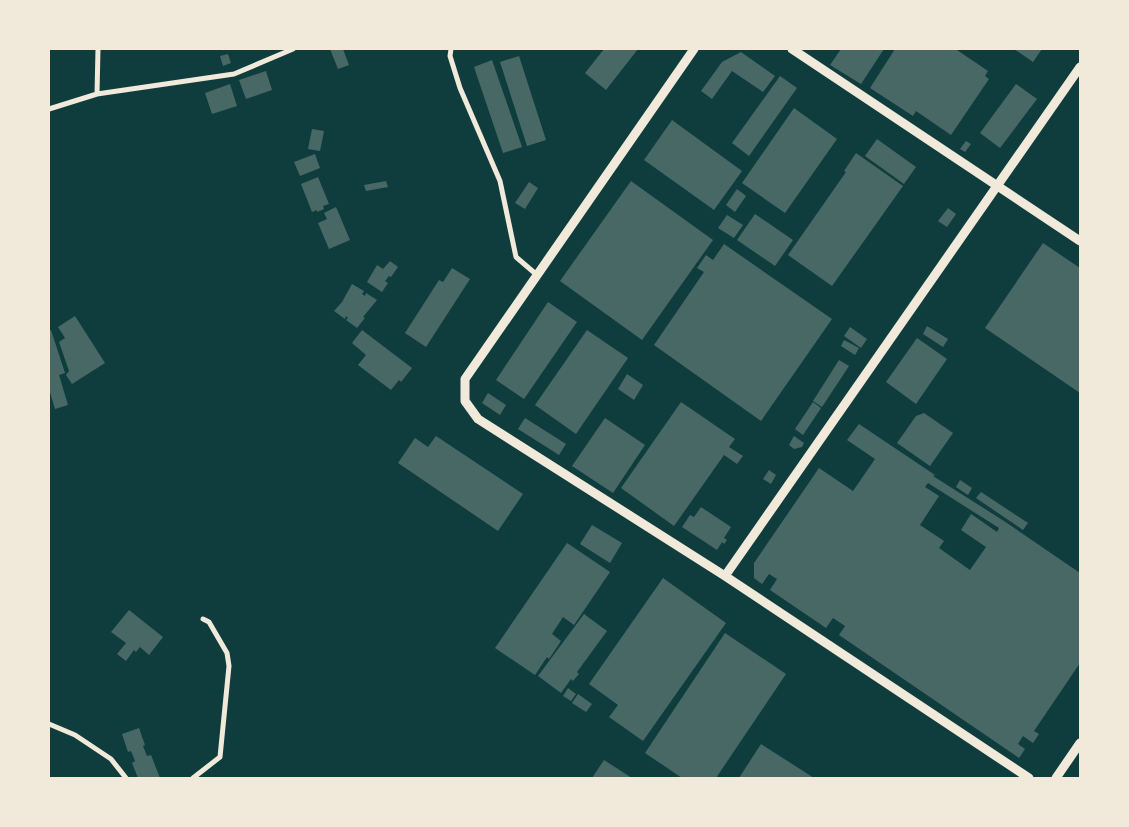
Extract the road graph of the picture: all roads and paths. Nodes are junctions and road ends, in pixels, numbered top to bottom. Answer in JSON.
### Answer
{"nodes":[{"id":1,"x":98,"y":49,"type":"edge"},
{"id":2,"x":293,"y":49,"type":"edge"},
{"id":3,"x":451,"y":49,"type":"edge"},
{"id":4,"x":694,"y":49,"type":"edge"},
{"id":5,"x":792,"y":49,"type":"edge"},
{"id":6,"x":1080,"y":67,"type":"edge"},
{"id":7,"x":97,"y":94,"type":"junction"},
{"id":8,"x":49,"y":109,"type":"edge"},
{"id":9,"x":997,"y":187,"type":"junction"},
{"id":10,"x":1080,"y":242,"type":"edge"},
{"id":11,"x":537,"y":276,"type":"junction"},
{"id":12,"x":724,"y":576,"type":"junction"},
{"id":13,"x":203,"y":619,"type":"dead end"},
{"id":14,"x":49,"y":724,"type":"edge"},
{"id":15,"x":1080,"y":743,"type":"edge"},
{"id":16,"x":126,"y":778,"type":"edge"},
{"id":17,"x":193,"y":778,"type":"edge"},
{"id":18,"x":1029,"y":778,"type":"edge"},
{"id":19,"x":1056,"y":778,"type":"edge"}],
"edges":[{"from":1,"to":7,"type":"street"},
{"from":2,"to":7,"type":"street"},
{"from":3,"to":11,"type":"street"},
{"from":4,"to":11,"type":"street"},
{"from":5,"to":9,"type":"street"},
{"from":6,"to":9,"type":"street"},
{"from":7,"to":8,"type":"street"},
{"from":9,"to":10,"type":"street"},
{"from":9,"to":12,"type":"street"},
{"from":11,"to":12,"type":"street"},
{"from":12,"to":18,"type":"street"},
{"from":13,"to":17,"type":"street"},
{"from":14,"to":16,"type":"street"},
{"from":15,"to":19,"type":"street"}]}
